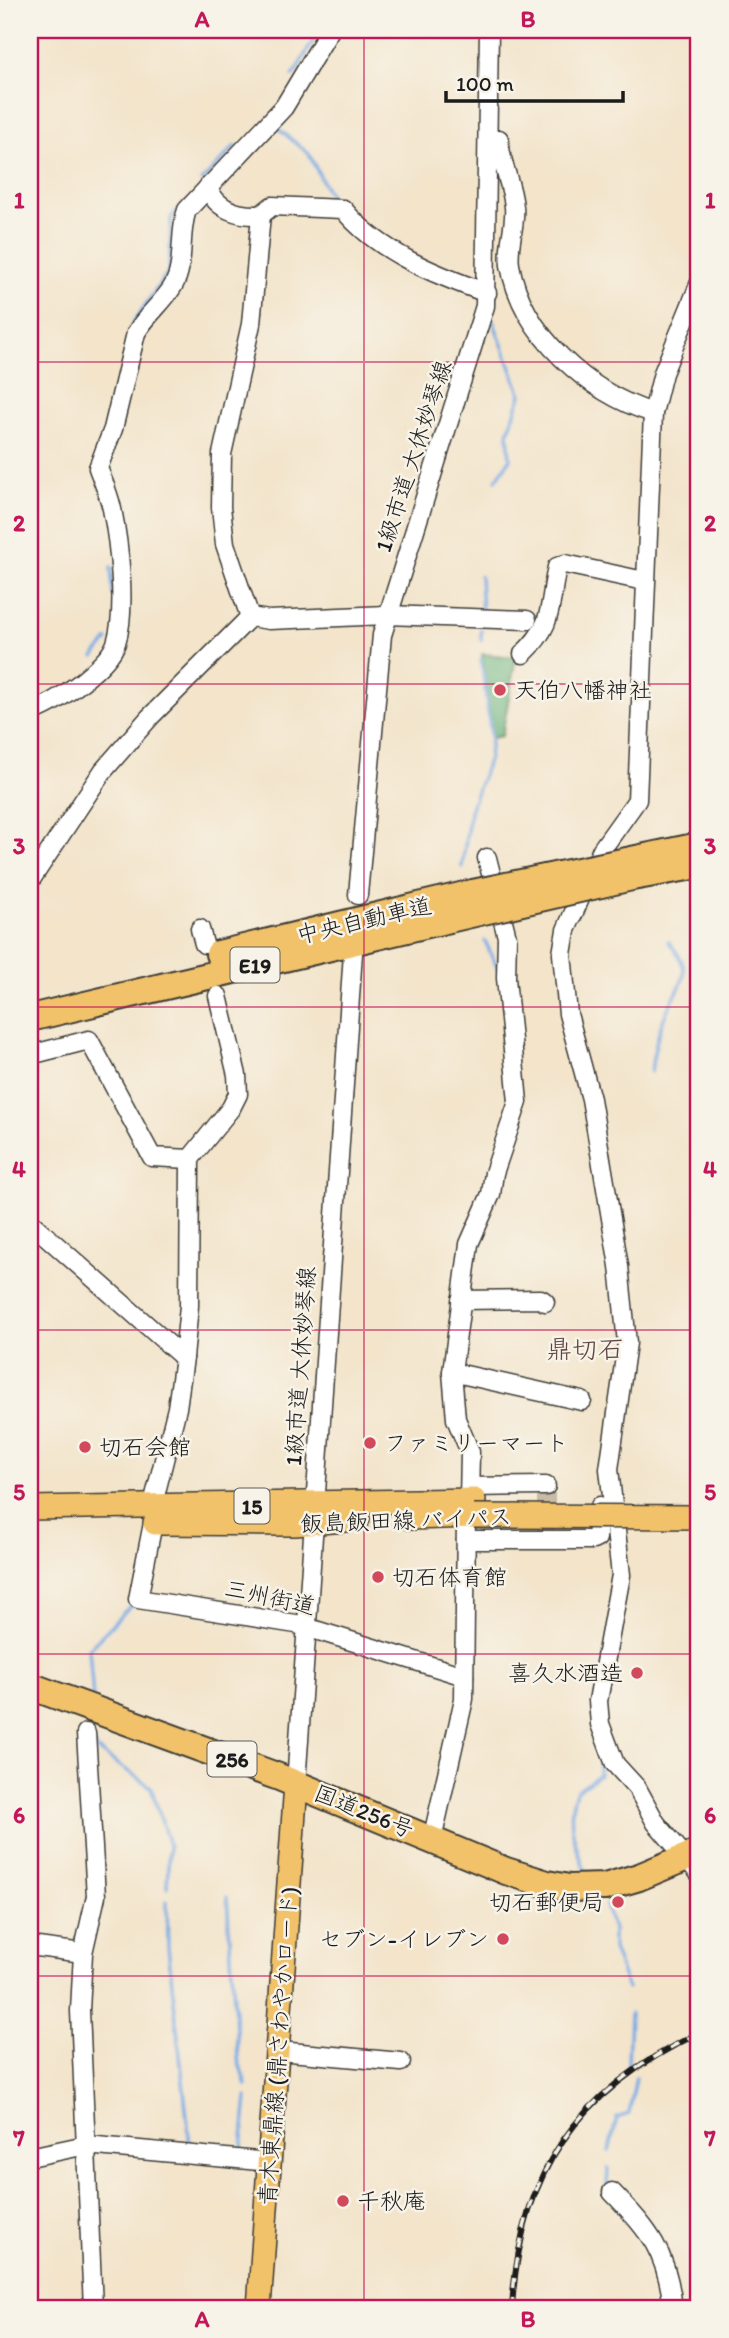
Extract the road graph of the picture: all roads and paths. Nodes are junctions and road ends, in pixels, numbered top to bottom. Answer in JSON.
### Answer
{"nodes":[{"id":1,"x":330,"y":30,"type":"edge"},
{"id":2,"x":489,"y":30,"type":"edge"},
{"id":3,"x":490,"y":80,"type":"junction"},
{"id":4,"x":208,"y":187,"type":"junction"},
{"id":5,"x":261,"y":215,"type":"junction"},
{"id":6,"x":699,"y":285,"type":"edge"},
{"id":7,"x":487,"y":293,"type":"junction"},
{"id":8,"x":653,"y":413,"type":"junction"},
{"id":9,"x":645,"y":581,"type":"junction"},
{"id":10,"x":387,"y":615,"type":"junction"},
{"id":11,"x":250,"y":617,"type":"junction"},
{"id":12,"x":527,"y":620,"type":"dead end"},
{"id":13,"x":523,"y":654,"type":"dead end"},
{"id":14,"x":30,"y":712,"type":"edge"},
{"id":15,"x":699,"y":846,"type":"edge"},
{"id":16,"x":487,"y":858,"type":"dead end"},
{"id":17,"x":699,"y":865,"type":"edge"},
{"id":18,"x":30,"y":881,"type":"edge"},
{"id":19,"x":358,"y":895,"type":"dead end"},
{"id":20,"x":476,"y":903,"type":"junction"},
{"id":21,"x":353,"y":953,"type":"dead end"},
{"id":22,"x":218,"y":996,"type":"dead end"},
{"id":23,"x":30,"y":999,"type":"edge"},
{"id":24,"x":30,"y":1018,"type":"edge"},
{"id":25,"x":30,"y":1055,"type":"edge"},
{"id":26,"x":190,"y":1159,"type":"junction"},
{"id":27,"x":30,"y":1222,"type":"edge"},
{"id":28,"x":461,"y":1300,"type":"junction"},
{"id":29,"x":545,"y":1302,"type":"dead end"},
{"id":30,"x":184,"y":1358,"type":"junction"},
{"id":31,"x":452,"y":1372,"type":"junction"},
{"id":32,"x":582,"y":1401,"type":"dead end"},
{"id":33,"x":546,"y":1486,"type":"dead end"},
{"id":34,"x":610,"y":1487,"type":"junction"},
{"id":35,"x":470,"y":1504,"type":"junction"},
{"id":36,"x":699,"y":1504,"type":"edge"},
{"id":37,"x":30,"y":1508,"type":"edge"},
{"id":38,"x":314,"y":1513,"type":"junction"},
{"id":39,"x":153,"y":1515,"type":"junction"},
{"id":40,"x":699,"y":1517,"type":"edge"},
{"id":41,"x":30,"y":1523,"type":"edge"},
{"id":42,"x":466,"y":1540,"type":"junction"},
{"id":43,"x":306,"y":1627,"type":"junction"},
{"id":44,"x":464,"y":1676,"type":"junction"},
{"id":45,"x":30,"y":1686,"type":"edge"},
{"id":46,"x":86,"y":1733,"type":"dead end"},
{"id":47,"x":296,"y":1784,"type":"junction"},
{"id":48,"x":432,"y":1839,"type":"junction"},
{"id":49,"x":695,"y":1861,"type":"edge"},
{"id":50,"x":30,"y":1946,"type":"edge"},
{"id":51,"x":83,"y":1953,"type":"junction"},
{"id":52,"x":279,"y":2051,"type":"junction"},
{"id":53,"x":401,"y":2062,"type":"dead end"},
{"id":54,"x":86,"y":2145,"type":"junction"},
{"id":55,"x":30,"y":2157,"type":"edge"},
{"id":56,"x":270,"y":2162,"type":"junction"},
{"id":57,"x":612,"y":2192,"type":"dead end"},
{"id":58,"x":93,"y":2308,"type":"edge"},
{"id":59,"x":259,"y":2308,"type":"edge"},
{"id":60,"x":673,"y":2308,"type":"edge"}],
"edges":[{"from":1,"to":4,"type":"street"},
{"from":2,"to":3,"type":"street","name":"1級市道 大休妙琴線"},
{"from":3,"to":7,"type":"street","name":"1級市道 大休妙琴線"},
{"from":3,"to":8,"type":"street"},
{"from":4,"to":5,"type":"street"},
{"from":4,"to":14,"type":"street"},
{"from":5,"to":7,"type":"street"},
{"from":5,"to":11,"type":"street"},
{"from":6,"to":8,"type":"street"},
{"from":7,"to":10,"type":"street","name":"1級市道 大休妙琴線"},
{"from":8,"to":9,"type":"street"},
{"from":9,"to":13,"type":"street"},
{"from":9,"to":34,"type":"street"},
{"from":10,"to":11,"type":"street"},
{"from":10,"to":12,"type":"street"},
{"from":10,"to":19,"type":"street","name":"1級市道 大休妙琴線"},
{"from":11,"to":18,"type":"street"},
{"from":15,"to":20,"type":"highway","name":"中央自動車道","number":"E19","bridge":true},
{"from":16,"to":28,"type":"street"},
{"from":17,"to":20,"type":"highway","name":"中央自動車道","number":"E19","bridge":true},
{"from":20,"to":23,"type":"highway","name":"中央自動車道","number":"E19"},
{"from":20,"to":24,"type":"highway","name":"中央自動車道","number":"E19"},
{"from":21,"to":38,"type":"street","name":"1級市道 大休妙琴線"},
{"from":22,"to":26,"type":"street"},
{"from":25,"to":26,"type":"street"},
{"from":26,"to":30,"type":"street"},
{"from":27,"to":30,"type":"street"},
{"from":28,"to":29,"type":"street"},
{"from":28,"to":31,"type":"street"},
{"from":30,"to":39,"type":"street"},
{"from":31,"to":32,"type":"street"},
{"from":31,"to":35,"type":"street"},
{"from":33,"to":35,"type":"street"},
{"from":34,"to":42,"type":"street"},
{"from":34,"to":49,"type":"street"},
{"from":35,"to":36,"type":"main road","name":"飯島飯田線 バイパス","number":"15"},
{"from":35,"to":38,"type":"main road","name":"飯島飯田線 バイパス","number":"15"},
{"from":35,"to":40,"type":"main road","name":"飯島飯田線 バイパス","number":"15","bridge":true},
{"from":35,"to":42,"type":"street"},
{"from":37,"to":39,"type":"main road","name":"飯島飯田線 バイパス","number":"15"},
{"from":38,"to":39,"type":"main road","name":"飯島飯田線 バイパス","number":"15"},
{"from":38,"to":43,"type":"street","name":"1級市道 大休妙琴線"},
{"from":39,"to":41,"type":"main road","name":"飯島飯田線 バイパス","number":"15"},
{"from":39,"to":43,"type":"street","name":"三州街道"},
{"from":42,"to":44,"type":"street"},
{"from":43,"to":44,"type":"street","name":"三州街道"},
{"from":43,"to":47,"type":"street","name":"1級市道 大休妙琴線"},
{"from":44,"to":48,"type":"street"},
{"from":45,"to":47,"type":"highway","name":"国道256号","number":"256"},
{"from":46,"to":51,"type":"street"},
{"from":47,"to":48,"type":"highway","name":"国道256号","number":"256"},
{"from":47,"to":52,"type":"main road","name":"青木東鼎線 (鼎さわやかロード)"},
{"from":48,"to":49,"type":"highway","name":"国道256号","number":"256"},
{"from":50,"to":51,"type":"street"},
{"from":51,"to":54,"type":"street"},
{"from":52,"to":53,"type":"street"},
{"from":52,"to":56,"type":"main road","name":"青木東鼎線 (鼎さわやかロード)"},
{"from":54,"to":55,"type":"street"},
{"from":54,"to":56,"type":"street"},
{"from":54,"to":58,"type":"street"},
{"from":56,"to":59,"type":"main road","name":"青木東鼎線 (鼎さわやかロード)"},
{"from":57,"to":60,"type":"street"}]}
